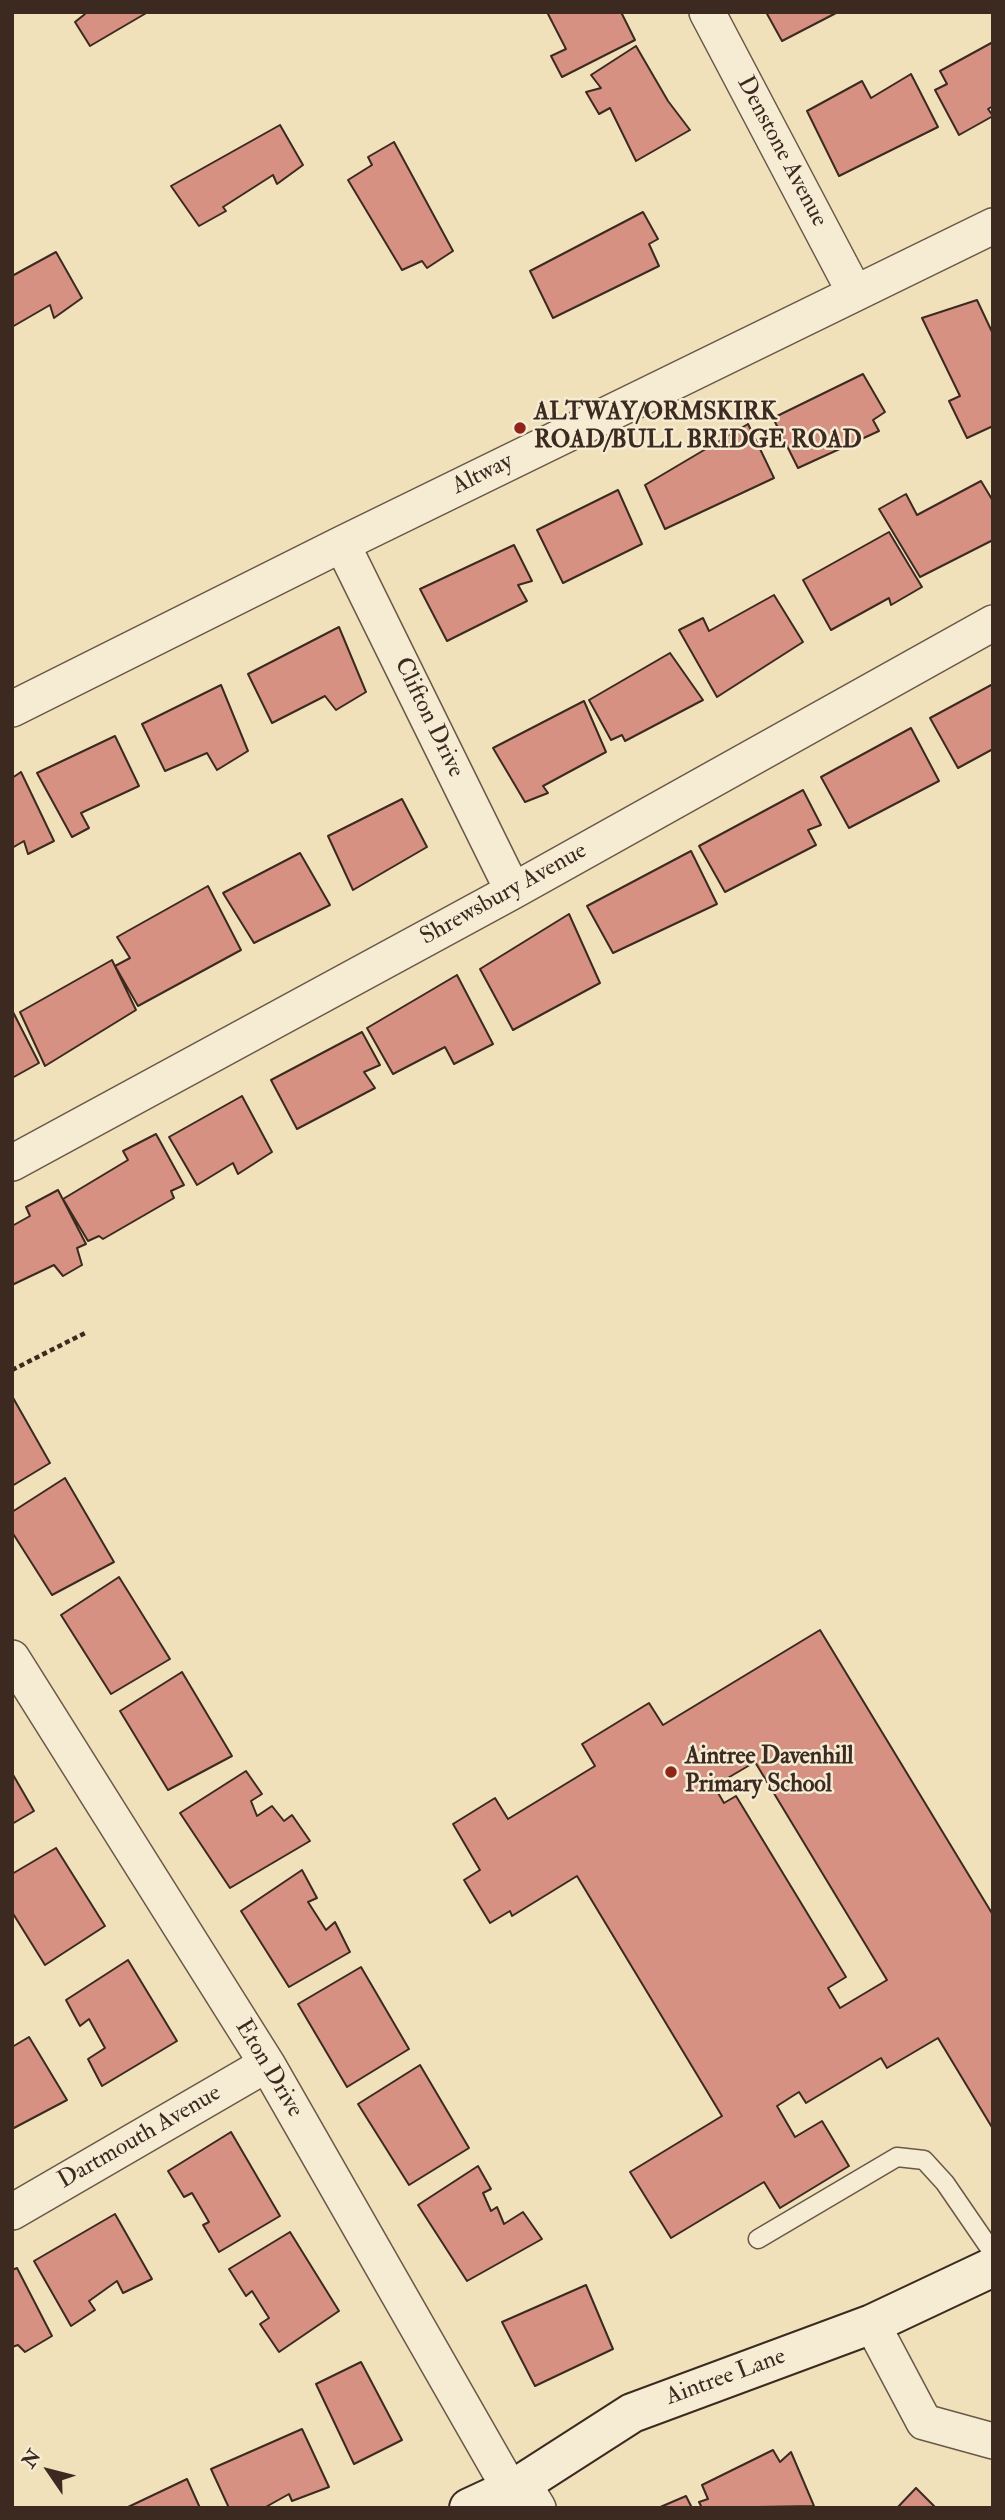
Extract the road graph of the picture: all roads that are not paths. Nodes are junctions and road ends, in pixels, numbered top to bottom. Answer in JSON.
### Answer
{"nodes":[{"id":1,"x":707,"y":12,"type":"edge"},
{"id":2,"x":993,"y":226,"type":"edge"},
{"id":3,"x":855,"y":293,"type":"junction"},
{"id":4,"x":342,"y":544,"type":"junction"},
{"id":5,"x":993,"y":623,"type":"edge"},
{"id":6,"x":12,"y":709,"type":"edge"},
{"id":7,"x":513,"y":891,"type":"junction"},
{"id":8,"x":12,"y":1163,"type":"edge"},
{"id":9,"x":14,"y":1665,"type":"edge"},
{"id":10,"x":267,"y":2064,"type":"junction"},
{"id":11,"x":12,"y":2212,"type":"edge"},
{"id":12,"x":758,"y":2239,"type":"dead end"},
{"id":13,"x":993,"y":2253,"type":"edge"},
{"id":14,"x":993,"y":2267,"type":"edge"},
{"id":15,"x":872,"y":2324,"type":"junction"},
{"id":16,"x":993,"y":2441,"type":"edge"},
{"id":17,"x":523,"y":2493,"type":"edge"},
{"id":18,"x":469,"y":2508,"type":"edge"}],
"edges":[{"from":1,"to":3,"type":"street","name":"Denstone Avenue"},
{"from":2,"to":3,"type":"street","name":"Altway"},
{"from":3,"to":4,"type":"street","name":"Altway"},
{"from":4,"to":6,"type":"street","name":"Altway"},
{"from":4,"to":7,"type":"street","name":"Clifton Drive"},
{"from":5,"to":7,"type":"street","name":"Shrewsbury Avenue"},
{"from":7,"to":8,"type":"street","name":"Shrewsbury Avenue"},
{"from":9,"to":10,"type":"street","name":"Eton Drive"},
{"from":10,"to":11,"type":"street","name":"Dartmouth Avenue"},
{"from":10,"to":17,"type":"street","name":"Eton Drive"},
{"from":12,"to":13,"type":"lane"},
{"from":14,"to":15,"type":"main road","name":"Aintree Lane"},
{"from":15,"to":16,"type":"street"},
{"from":15,"to":17,"type":"main road","name":"Aintree Lane"},
{"from":17,"to":18,"type":"main road","name":"Aintree Lane"}]}
